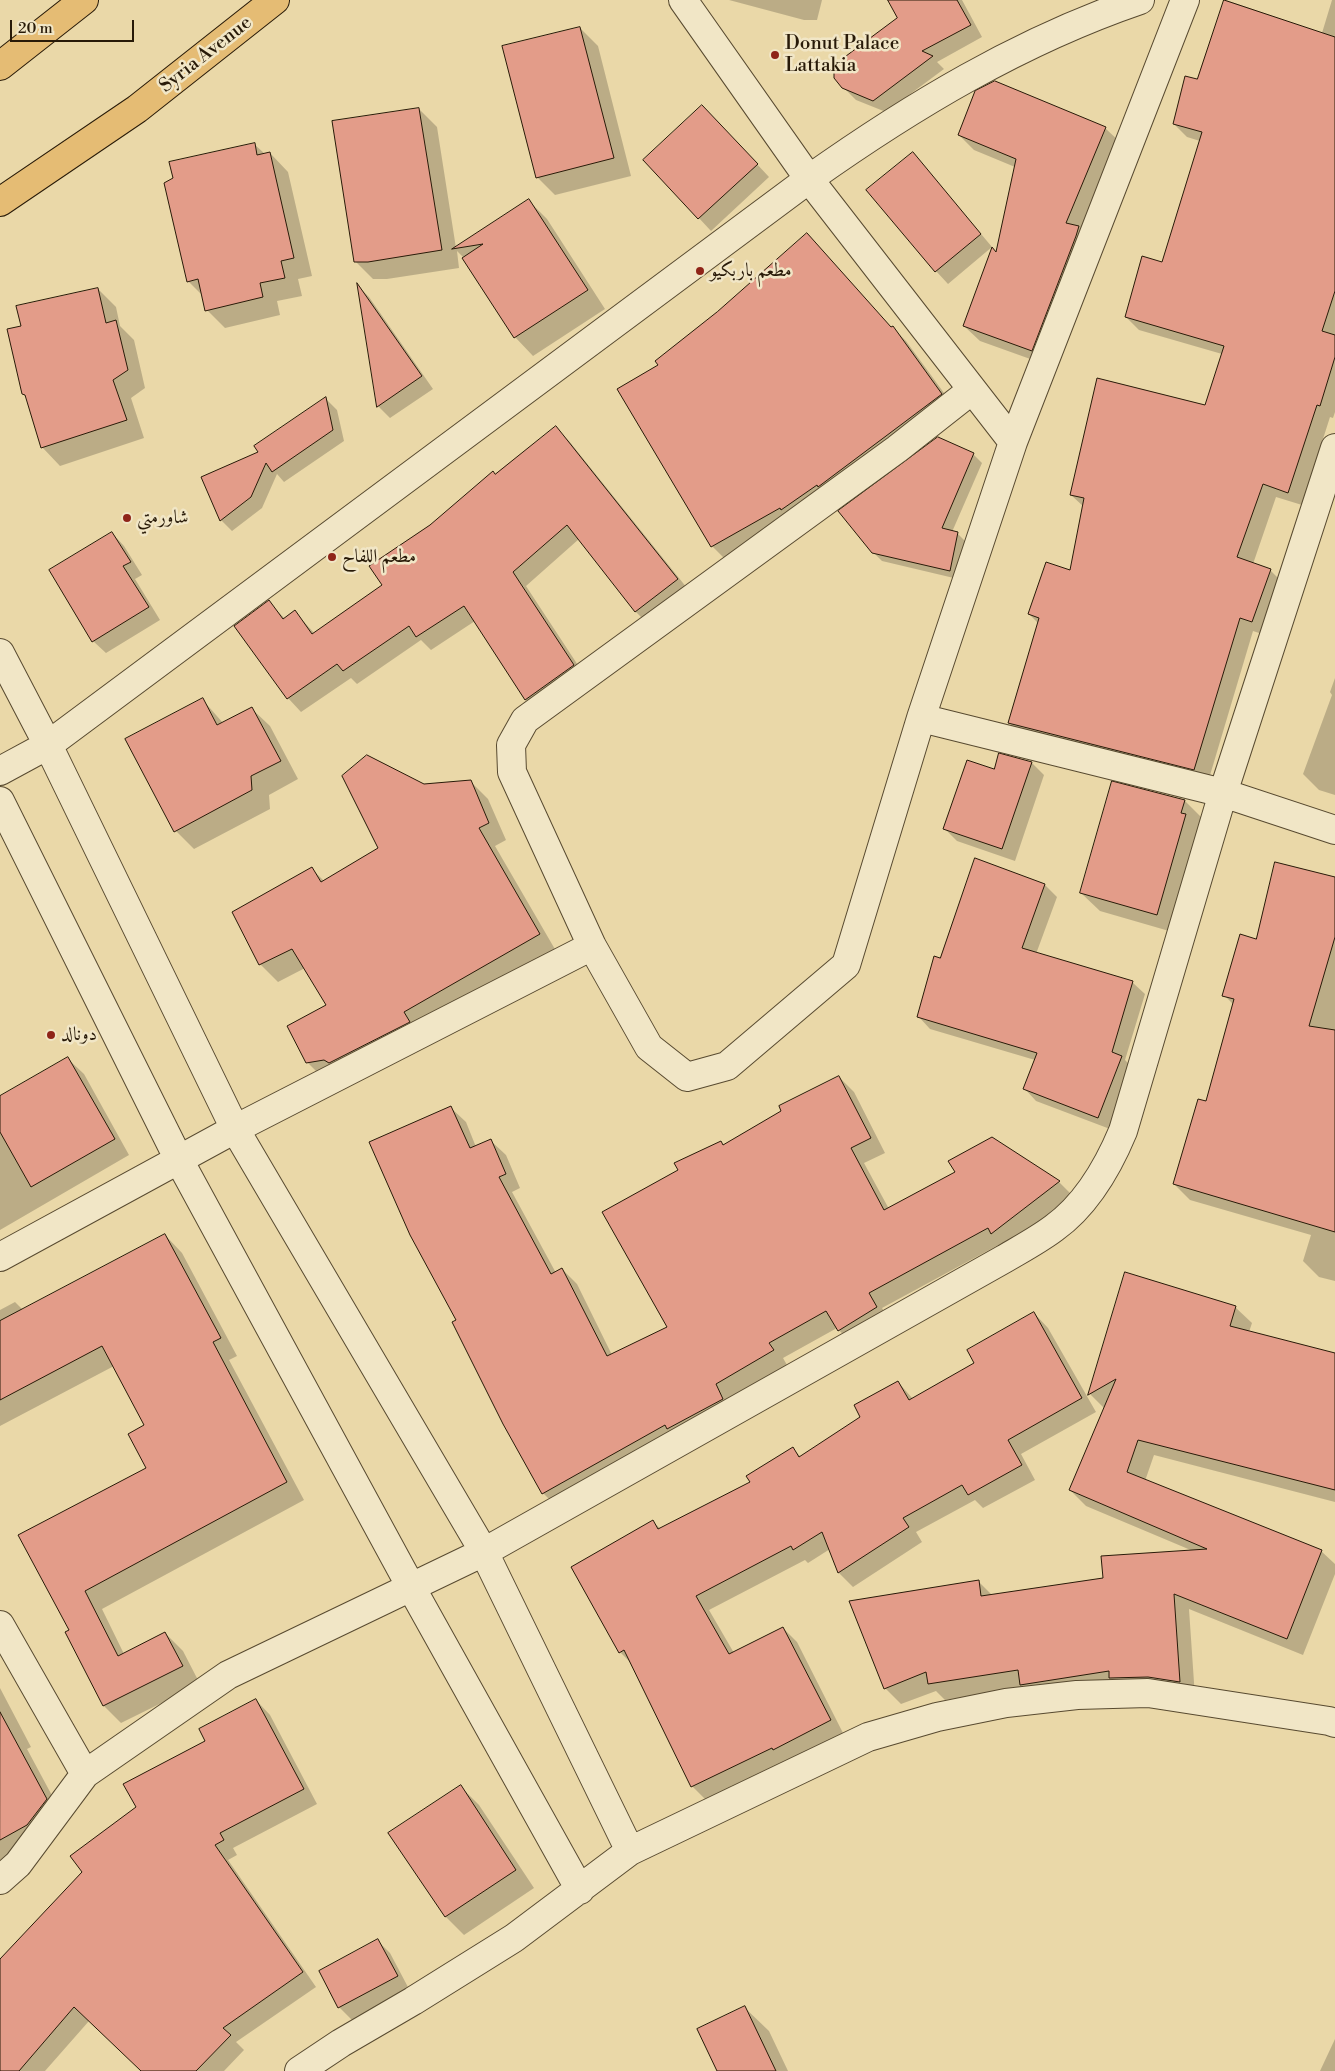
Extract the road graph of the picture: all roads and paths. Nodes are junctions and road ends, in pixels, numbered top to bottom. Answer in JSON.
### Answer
{"nodes":[{"id":1,"x":84,"y":0,"type":"edge"},
{"id":2,"x":274,"y":0,"type":"edge"},
{"id":3,"x":683,"y":0,"type":"edge"},
{"id":4,"x":1140,"y":0,"type":"edge"},
{"id":5,"x":1185,"y":0,"type":"edge"},
{"id":6,"x":0,"y":66,"type":"edge"},
{"id":7,"x":809,"y":178,"type":"junction"},
{"id":8,"x":0,"y":202,"type":"edge"},
{"id":9,"x":972,"y":390,"type":"junction"},
{"id":10,"x":1013,"y":442,"type":"junction"},
{"id":11,"x":1335,"y":448,"type":"edge"},
{"id":12,"x":0,"y":653,"type":"edge"},
{"id":13,"x":921,"y":718,"type":"junction"},
{"id":14,"x":48,"y":745,"type":"junction"},
{"id":15,"x":0,"y":771,"type":"edge"},
{"id":16,"x":1223,"y":793,"type":"junction"},
{"id":17,"x":0,"y":800,"type":"edge"},
{"id":18,"x":1335,"y":830,"type":"edge"},
{"id":19,"x":592,"y":946,"type":"junction"},
{"id":20,"x":235,"y":1128,"type":"junction"},
{"id":21,"x":178,"y":1160,"type":"junction"},
{"id":22,"x":0,"y":1257,"type":"edge"},
{"id":23,"x":484,"y":1552,"type":"junction"},
{"id":24,"x":411,"y":1587,"type":"junction"},
{"id":25,"x":0,"y":1625,"type":"edge"},
{"id":26,"x":1333,"y":1715,"type":"edge"},
{"id":27,"x":85,"y":1774,"type":"junction"},
{"id":28,"x":630,"y":1851,"type":"junction"},
{"id":29,"x":0,"y":1880,"type":"edge"},
{"id":30,"x":580,"y":1890,"type":"junction"},
{"id":31,"x":299,"y":2071,"type":"edge"}],
"edges":[{"from":1,"to":6,"type":"main road"},
{"from":2,"to":8,"type":"main road","name":"Syria Avenue"},
{"from":3,"to":7,"type":"street"},
{"from":4,"to":7,"type":"street"},
{"from":5,"to":10,"type":"street"},
{"from":7,"to":9,"type":"street"},
{"from":7,"to":14,"type":"street"},
{"from":9,"to":10,"type":"street"},
{"from":9,"to":19,"type":"street"},
{"from":10,"to":13,"type":"street"},
{"from":11,"to":16,"type":"street"},
{"from":12,"to":14,"type":"street"},
{"from":13,"to":16,"type":"street"},
{"from":13,"to":19,"type":"street"},
{"from":14,"to":15,"type":"street"},
{"from":14,"to":20,"type":"street"},
{"from":16,"to":18,"type":"street"},
{"from":16,"to":23,"type":"street"},
{"from":17,"to":21,"type":"street"},
{"from":19,"to":20,"type":"street"},
{"from":20,"to":21,"type":"street"},
{"from":20,"to":23,"type":"street"},
{"from":21,"to":22,"type":"street"},
{"from":21,"to":24,"type":"street"},
{"from":23,"to":24,"type":"street"},
{"from":23,"to":28,"type":"street"},
{"from":24,"to":27,"type":"street"},
{"from":24,"to":30,"type":"street"},
{"from":25,"to":27,"type":"street"},
{"from":26,"to":28,"type":"street"},
{"from":27,"to":29,"type":"street"},
{"from":28,"to":30,"type":"street"},
{"from":30,"to":31,"type":"street"}]}
